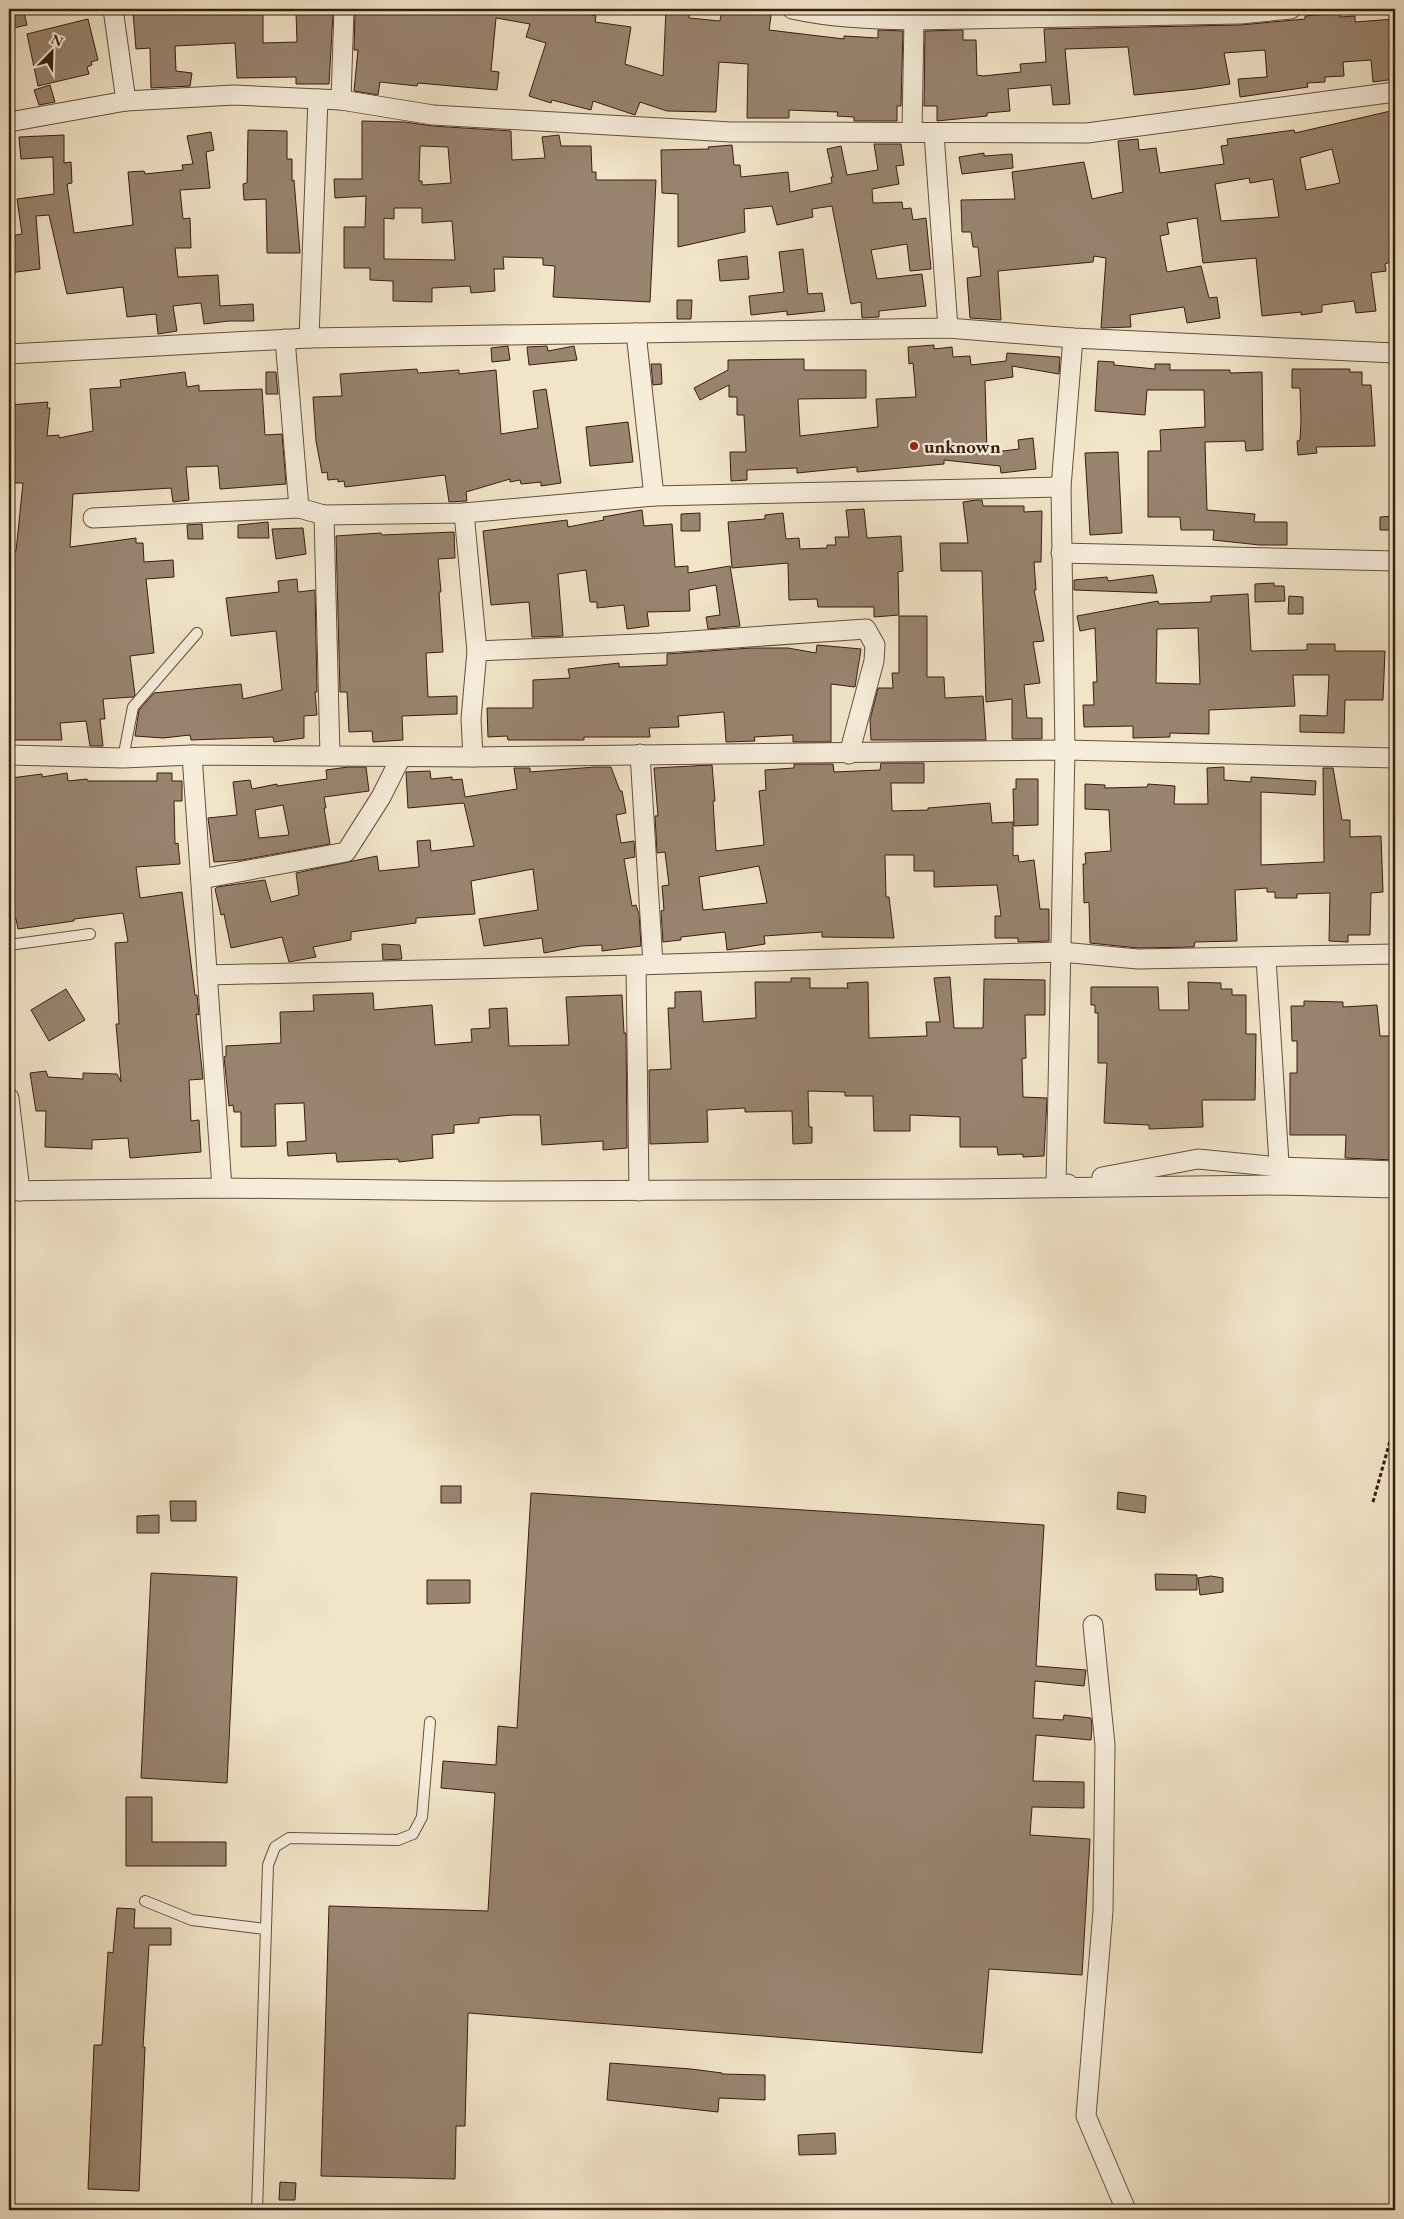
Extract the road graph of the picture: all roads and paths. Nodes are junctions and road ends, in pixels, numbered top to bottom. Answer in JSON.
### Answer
{"nodes":[{"id":1,"x":113,"y":9,"type":"edge"},
{"id":2,"x":344,"y":9,"type":"edge"},
{"id":3,"x":792,"y":9,"type":"edge"},
{"id":4,"x":1291,"y":9,"type":"edge"},
{"id":5,"x":1240,"y":11,"type":"edge"},
{"id":6,"x":914,"y":20,"type":"junction"},
{"id":7,"x":1395,"y":92,"type":"edge"},
{"id":8,"x":318,"y":99,"type":"junction"},
{"id":9,"x":341,"y":100,"type":"junction"},
{"id":10,"x":126,"y":101,"type":"junction"},
{"id":11,"x":9,"y":122,"type":"edge"},
{"id":12,"x":912,"y":131,"type":"junction"},
{"id":13,"x":934,"y":134,"type":"junction"},
{"id":14,"x":948,"y":328,"type":"junction"},
{"id":15,"x":636,"y":333,"type":"junction"},
{"id":16,"x":309,"y":338,"type":"junction"},
{"id":17,"x":1073,"y":338,"type":"junction"},
{"id":18,"x":285,"y":339,"type":"junction"},
{"id":19,"x":1395,"y":353,"type":"edge"},
{"id":20,"x":9,"y":354,"type":"edge"},
{"id":21,"x":1061,"y":487,"type":"junction"},
{"id":22,"x":654,"y":496,"type":"junction"},
{"id":23,"x":299,"y":508,"type":"junction"},
{"id":24,"x":464,"y":512,"type":"junction"},
{"id":25,"x":324,"y":515,"type":"junction"},
{"id":26,"x":93,"y":518,"type":"dead end"},
{"id":27,"x":1061,"y":553,"type":"junction"},
{"id":28,"x":1395,"y":560,"type":"edge"},
{"id":29,"x":197,"y":633,"type":"dead end"},
{"id":30,"x":477,"y":651,"type":"junction"},
{"id":31,"x":1065,"y":750,"type":"junction"},
{"id":32,"x":640,"y":754,"type":"junction"},
{"id":33,"x":849,"y":754,"type":"junction"},
{"id":34,"x":9,"y":755,"type":"edge"},
{"id":35,"x":192,"y":755,"type":"junction"},
{"id":36,"x":330,"y":756,"type":"junction"},
{"id":37,"x":401,"y":757,"type":"junction"},
{"id":38,"x":473,"y":757,"type":"junction"},
{"id":39,"x":123,"y":758,"type":"junction"},
{"id":40,"x":1395,"y":758,"type":"edge"},
{"id":41,"x":201,"y":879,"type":"junction"},
{"id":42,"x":90,"y":934,"type":"dead end"},
{"id":43,"x":9,"y":945,"type":"edge"},
{"id":44,"x":1061,"y":952,"type":"junction"},
{"id":45,"x":1395,"y":954,"type":"edge"},
{"id":46,"x":1266,"y":958,"type":"junction"},
{"id":47,"x":644,"y":965,"type":"junction"},
{"id":48,"x":207,"y":974,"type":"junction"},
{"id":49,"x":9,"y":1098,"type":"edge"},
{"id":50,"x":1395,"y":1171,"type":"edge"},
{"id":51,"x":1280,"y":1176,"type":"junction"},
{"id":52,"x":1056,"y":1186,"type":"junction"},
{"id":53,"x":222,"y":1188,"type":"junction"},
{"id":54,"x":1395,"y":1188,"type":"edge"},
{"id":55,"x":14,"y":1191,"type":"edge"},
{"id":56,"x":639,"y":1191,"type":"junction"},
{"id":57,"x":1395,"y":1423,"type":"edge"},
{"id":58,"x":1373,"y":1502,"type":"dead end"},
{"id":59,"x":1093,"y":1625,"type":"dead end"},
{"id":60,"x":430,"y":1722,"type":"dead end"},
{"id":61,"x":145,"y":1901,"type":"dead end"},
{"id":62,"x":265,"y":1929,"type":"junction"},
{"id":63,"x":257,"y":2210,"type":"edge"},
{"id":64,"x":1126,"y":2210,"type":"edge"}],
"edges":[{"from":1,"to":10,"type":"street"},
{"from":2,"to":9,"type":"street"},
{"from":3,"to":6,"type":"street"},
{"from":4,"to":5,"type":"street"},
{"from":5,"to":6,"type":"street"},
{"from":6,"to":12,"type":"street"},
{"from":7,"to":13,"type":"street"},
{"from":8,"to":9,"type":"street"},
{"from":8,"to":10,"type":"street"},
{"from":8,"to":16,"type":"street"},
{"from":9,"to":12,"type":"street"},
{"from":10,"to":11,"type":"street"},
{"from":12,"to":13,"type":"street"},
{"from":13,"to":14,"type":"street"},
{"from":14,"to":15,"type":"street"},
{"from":14,"to":17,"type":"street"},
{"from":15,"to":16,"type":"street"},
{"from":15,"to":22,"type":"street"},
{"from":16,"to":18,"type":"street"},
{"from":17,"to":19,"type":"street"},
{"from":17,"to":21,"type":"street"},
{"from":18,"to":20,"type":"street"},
{"from":18,"to":23,"type":"street"},
{"from":21,"to":22,"type":"street"},
{"from":21,"to":27,"type":"street"},
{"from":22,"to":24,"type":"street"},
{"from":23,"to":25,"type":"street"},
{"from":23,"to":26,"type":"street"},
{"from":24,"to":25,"type":"street"},
{"from":24,"to":30,"type":"street"},
{"from":25,"to":36,"type":"street"},
{"from":27,"to":28,"type":"street"},
{"from":27,"to":31,"type":"street"},
{"from":29,"to":39,"type":"lane"},
{"from":30,"to":33,"type":"street"},
{"from":30,"to":38,"type":"street"},
{"from":31,"to":33,"type":"street"},
{"from":31,"to":40,"type":"street"},
{"from":31,"to":44,"type":"street"},
{"from":32,"to":33,"type":"street"},
{"from":32,"to":38,"type":"street"},
{"from":32,"to":47,"type":"street"},
{"from":34,"to":39,"type":"street"},
{"from":35,"to":36,"type":"street"},
{"from":35,"to":39,"type":"street"},
{"from":35,"to":41,"type":"street"},
{"from":36,"to":37,"type":"street"},
{"from":37,"to":38,"type":"street"},
{"from":37,"to":41,"type":"street"},
{"from":41,"to":48,"type":"street"},
{"from":42,"to":43,"type":"lane"},
{"from":44,"to":46,"type":"street"},
{"from":44,"to":47,"type":"street"},
{"from":44,"to":52,"type":"street"},
{"from":45,"to":46,"type":"street"},
{"from":46,"to":51,"type":"street"},
{"from":47,"to":48,"type":"street"},
{"from":47,"to":56,"type":"street"},
{"from":48,"to":53,"type":"street"},
{"from":49,"to":55,"type":"street"},
{"from":50,"to":51,"type":"street"},
{"from":51,"to":52,"type":"street"},
{"from":51,"to":52,"type":"street"},
{"from":51,"to":54,"type":"street"},
{"from":52,"to":56,"type":"street"},
{"from":53,"to":55,"type":"street"},
{"from":53,"to":56,"type":"street"},
{"from":57,"to":58,"type":"path"},
{"from":59,"to":64,"type":"street"},
{"from":60,"to":62,"type":"lane"},
{"from":61,"to":62,"type":"lane"},
{"from":62,"to":63,"type":"lane"}]}
